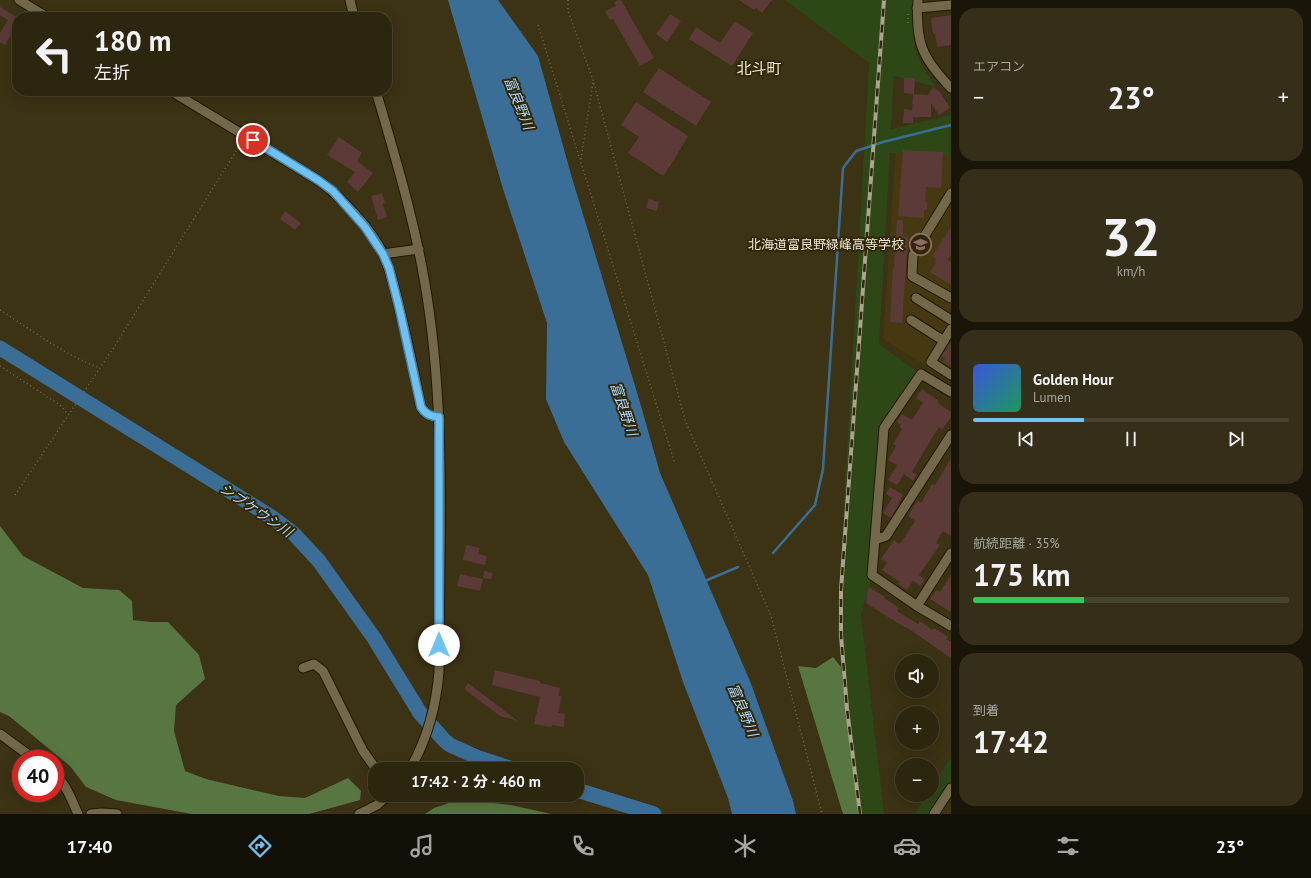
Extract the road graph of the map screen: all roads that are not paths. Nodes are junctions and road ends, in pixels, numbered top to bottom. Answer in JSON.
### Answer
{"nodes":[{"id":1,"x":19,"y":0,"type":"edge"},
{"id":2,"x":350,"y":0,"type":"edge"},
{"id":3,"x":918,"y":4,"type":"edge"},
{"id":4,"x":36,"y":5,"type":"edge"},
{"id":5,"x":951,"y":5,"type":"edge"},
{"id":6,"x":353,"y":12,"type":"edge"},
{"id":7,"x":951,"y":88,"type":"edge"},
{"id":8,"x":179,"y":96,"type":"edge"},
{"id":9,"x":377,"y":96,"type":"edge"},
{"id":10,"x":951,"y":193,"type":"edge"},
{"id":11,"x":419,"y":249,"type":"junction"},
{"id":12,"x":383,"y":254,"type":"junction"},
{"id":13,"x":916,"y":298,"type":"dead end"},
{"id":14,"x":951,"y":298,"type":"edge"},
{"id":15,"x":911,"y":320,"type":"dead end"},
{"id":16,"x":951,"y":320,"type":"edge"},
{"id":17,"x":951,"y":329,"type":"edge"},
{"id":18,"x":944,"y":341,"type":"junction"},
{"id":19,"x":951,"y":374,"type":"edge"},
{"id":20,"x":951,"y":392,"type":"edge"},
{"id":21,"x":439,"y":417,"type":"junction"},
{"id":22,"x":951,"y":435,"type":"edge"},
{"id":23,"x":875,"y":540,"type":"junction"},
{"id":24,"x":951,"y":553,"type":"edge"},
{"id":25,"x":917,"y":606,"type":"junction"},
{"id":26,"x":951,"y":626,"type":"edge"},
{"id":27,"x":303,"y":668,"type":"dead end"},
{"id":28,"x":0,"y":734,"type":"edge"},
{"id":29,"x":22,"y":750,"type":"edge"},
{"id":30,"x":371,"y":762,"type":"edge"},
{"id":31,"x":414,"y":762,"type":"edge"},
{"id":32,"x":64,"y":785,"type":"edge"},
{"id":33,"x":951,"y":788,"type":"edge"},
{"id":34,"x":380,"y":802,"type":"edge"},
{"id":35,"x":78,"y":814,"type":"edge"},
{"id":36,"x":91,"y":814,"type":"edge"},
{"id":37,"x":117,"y":814,"type":"edge"},
{"id":38,"x":360,"y":814,"type":"edge"},
{"id":39,"x":934,"y":814,"type":"edge"}],
"edges":[{"from":1,"to":4,"type":"street"},
{"from":2,"to":6,"type":"street"},
{"from":3,"to":5,"type":"street"},
{"from":3,"to":7,"type":"street"},
{"from":8,"to":12,"type":"street"},
{"from":9,"to":11,"type":"street"},
{"from":10,"to":14,"type":"street"},
{"from":11,"to":12,"type":"street"},
{"from":11,"to":21,"type":"street"},
{"from":12,"to":21,"type":"street"},
{"from":13,"to":16,"type":"street"},
{"from":15,"to":18,"type":"street"},
{"from":17,"to":18,"type":"street"},
{"from":18,"to":19,"type":"street"},
{"from":20,"to":23,"type":"street"},
{"from":21,"to":31,"type":"street"},
{"from":22,"to":23,"type":"street"},
{"from":23,"to":25,"type":"street"},
{"from":24,"to":25,"type":"street"},
{"from":25,"to":26,"type":"street"},
{"from":27,"to":30,"type":"street"},
{"from":28,"to":29,"type":"street"},
{"from":32,"to":35,"type":"street"},
{"from":33,"to":39,"type":"street"},
{"from":34,"to":38,"type":"street"},
{"from":36,"to":37,"type":"street"}]}
